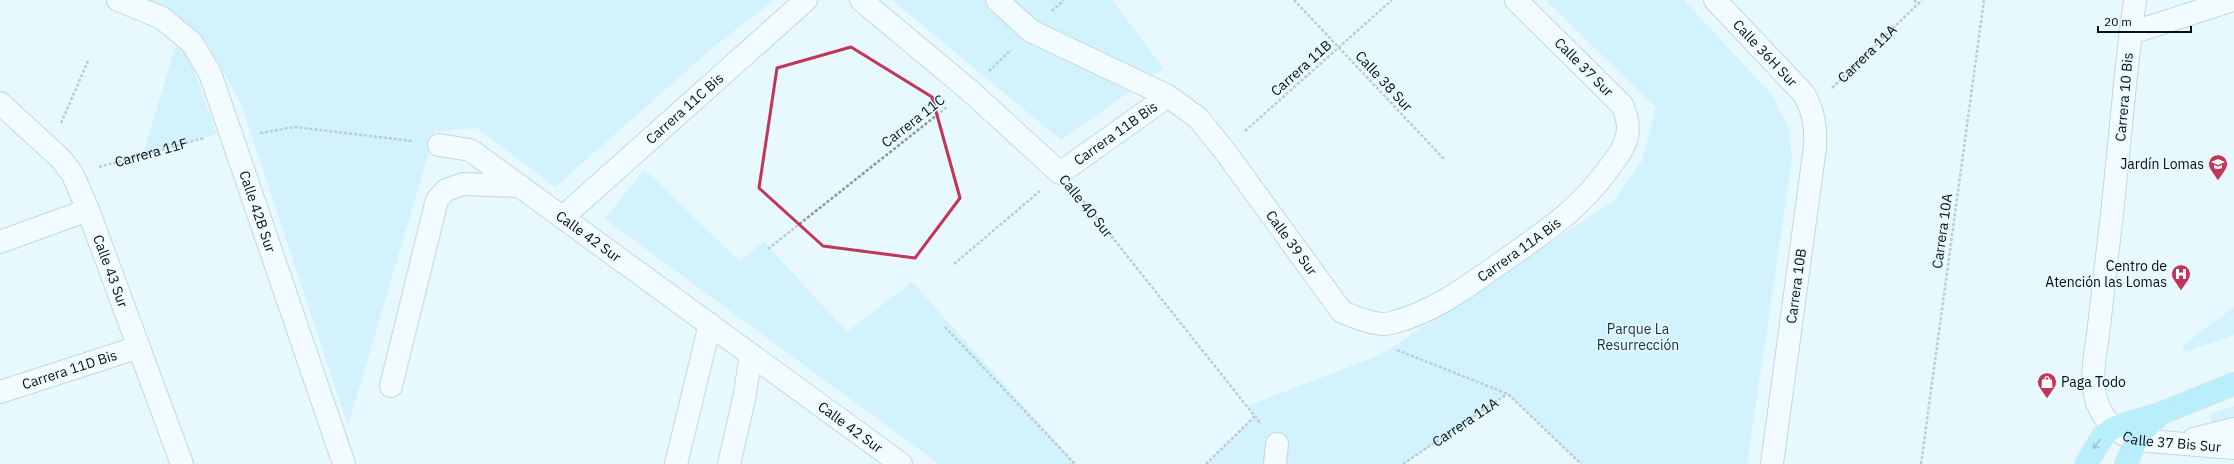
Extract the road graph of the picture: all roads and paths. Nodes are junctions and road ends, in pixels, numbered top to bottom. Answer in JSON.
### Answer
{"nodes":[{"id":1,"x":118,"y":0,"type":"edge"},
{"id":2,"x":806,"y":0,"type":"edge"},
{"id":3,"x":861,"y":0,"type":"edge"},
{"id":4,"x":997,"y":0,"type":"edge"},
{"id":5,"x":1064,"y":0,"type":"edge"},
{"id":6,"x":1294,"y":0,"type":"edge"},
{"id":7,"x":1392,"y":0,"type":"edge"},
{"id":8,"x":1516,"y":0,"type":"edge"},
{"id":9,"x":1715,"y":0,"type":"edge"},
{"id":10,"x":1914,"y":0,"type":"edge"},
{"id":11,"x":1922,"y":0,"type":"edge"},
{"id":12,"x":1984,"y":0,"type":"edge"},
{"id":13,"x":2135,"y":0,"type":"edge"},
{"id":14,"x":2233,"y":0,"type":"edge"},
{"id":15,"x":1918,"y":4,"type":"junction"},
{"id":16,"x":1032,"y":31,"type":"junction"},
{"id":17,"x":2130,"y":33,"type":"junction"},
{"id":18,"x":1339,"y":48,"type":"junction"},
{"id":19,"x":88,"y":61,"type":"dead end"},
{"id":20,"x":969,"y":90,"type":"junction"},
{"id":21,"x":1168,"y":96,"type":"junction"},
{"id":22,"x":0,"y":103,"type":"edge"},
{"id":23,"x":1812,"y":108,"type":"junction"},
{"id":24,"x":231,"y":134,"type":"junction"},
{"id":25,"x":439,"y":145,"type":"joint"},
{"id":26,"x":1624,"y":146,"type":"joint"},
{"id":27,"x":50,"y":147,"type":"junction"},
{"id":28,"x":1224,"y":150,"type":"junction"},
{"id":29,"x":1444,"y":159,"type":"dead end"},
{"id":30,"x":1060,"y":173,"type":"junction"},
{"id":31,"x":74,"y":175,"type":"junction"},
{"id":32,"x":520,"y":186,"type":"junction"},
{"id":33,"x":88,"y":210,"type":"junction"},
{"id":34,"x":563,"y":217,"type":"junction"},
{"id":35,"x":0,"y":242,"type":"edge"},
{"id":36,"x":768,"y":249,"type":"dead end"},
{"id":37,"x":954,"y":264,"type":"dead end"},
{"id":38,"x":1390,"y":323,"type":"junction"},
{"id":39,"x":710,"y":324,"type":"junction"},
{"id":40,"x":945,"y":326,"type":"dead end"},
{"id":41,"x":139,"y":347,"type":"junction"},
{"id":42,"x":751,"y":355,"type":"junction"},
{"id":43,"x":2234,"y":384,"type":"edge"},
{"id":44,"x":391,"y":386,"type":"dead end"},
{"id":45,"x":0,"y":392,"type":"edge"},
{"id":46,"x":1508,"y":394,"type":"junction"},
{"id":47,"x":2162,"y":413,"type":"junction"},
{"id":48,"x":1255,"y":416,"type":"junction"},
{"id":49,"x":2114,"y":428,"type":"junction"},
{"id":50,"x":2234,"y":429,"type":"edge"},
{"id":51,"x":2136,"y":440,"type":"junction"},
{"id":52,"x":2178,"y":443,"type":"junction"},
{"id":53,"x":2234,"y":448,"type":"edge"},
{"id":54,"x":1276,"y":454,"type":"edge"},
{"id":55,"x":182,"y":464,"type":"edge"},
{"id":56,"x":344,"y":464,"type":"edge"},
{"id":57,"x":676,"y":464,"type":"edge"},
{"id":58,"x":729,"y":464,"type":"edge"},
{"id":59,"x":901,"y":464,"type":"edge"},
{"id":60,"x":1075,"y":464,"type":"edge"},
{"id":61,"x":1206,"y":464,"type":"edge"},
{"id":62,"x":1403,"y":464,"type":"edge"},
{"id":63,"x":1581,"y":464,"type":"edge"},
{"id":64,"x":1772,"y":464,"type":"edge"},
{"id":65,"x":1921,"y":464,"type":"edge"},
{"id":66,"x":2086,"y":464,"type":"edge"},
{"id":67,"x":2126,"y":464,"type":"edge"}],
"edges":[{"from":1,"to":24,"type":"street","name":"Calle 42B Sur"},
{"from":2,"to":34,"type":"street","name":"Carrera 11C Bis"},
{"from":3,"to":20,"type":"street","name":"Calle 40 Sur"},
{"from":4,"to":16,"type":"street","name":"Calle 39 Sur"},
{"from":5,"to":16,"type":"path","name":"Carrera 11C"},
{"from":6,"to":18,"type":"path","name":"Calle 38 Sur"},
{"from":7,"to":18,"type":"path","name":"Carrera 11B"},
{"from":8,"to":26,"type":"street","name":"Calle 37 Sur"},
{"from":9,"to":23,"type":"street","name":"Calle 36H Sur"},
{"from":10,"to":15,"type":"path"},
{"from":11,"to":15,"type":"path","name":"Carrera 11A"},
{"from":12,"to":65,"type":"path","name":"Carrera 10A"},
{"from":13,"to":17,"type":"street","name":"Carrera 10 Bis"},
{"from":14,"to":17,"type":"street"},
{"from":15,"to":23,"type":"path","name":"Carrera 11A"},
{"from":16,"to":20,"type":"path","name":"Carrera 11C"},
{"from":16,"to":21,"type":"street","name":"Calle 39 Sur"},
{"from":17,"to":49,"type":"street","name":"Carrera 10 Bis"},
{"from":18,"to":28,"type":"path","name":"Carrera 11B"},
{"from":18,"to":29,"type":"path","name":"Calle 38 Sur"},
{"from":19,"to":27,"type":"path"},
{"from":20,"to":30,"type":"street","name":"Calle 40 Sur"},
{"from":20,"to":36,"type":"path","name":"Carrera 11C"},
{"from":21,"to":28,"type":"street","name":"Calle 39 Sur"},
{"from":21,"to":30,"type":"street","name":"Carrera 11B Bis"},
{"from":22,"to":27,"type":"street","name":"Calle 43 Sur"},
{"from":23,"to":64,"type":"street","name":"Carrera 10B"},
{"from":24,"to":25,"type":"path"},
{"from":24,"to":31,"type":"path","name":"Carrera 11F"},
{"from":24,"to":56,"type":"street","name":"Calle 42B Sur"},
{"from":25,"to":32,"type":"street","name":"Calle 42 Sur"},
{"from":26,"to":38,"type":"street","name":"Carrera 11A Bis"},
{"from":27,"to":31,"type":"street","name":"Calle 43 Sur"},
{"from":28,"to":38,"type":"street","name":"Calle 39 Sur"},
{"from":30,"to":37,"type":"path","name":"Carrera 11B Bis"},
{"from":30,"to":48,"type":"path","name":"Calle 40 Sur"},
{"from":31,"to":33,"type":"street","name":"Calle 43 Sur"},
{"from":32,"to":34,"type":"street","name":"Calle 42 Sur"},
{"from":32,"to":44,"type":"street"},
{"from":33,"to":35,"type":"street"},
{"from":33,"to":41,"type":"street","name":"Calle 43 Sur"},
{"from":34,"to":39,"type":"street","name":"Calle 42 Sur"},
{"from":38,"to":46,"type":"path"},
{"from":39,"to":42,"type":"street","name":"Calle 42 Sur"},
{"from":39,"to":57,"type":"street"},
{"from":40,"to":60,"type":"path"},
{"from":41,"to":45,"type":"street","name":"Carrera 11D Bis"},
{"from":41,"to":55,"type":"street","name":"Calle 43 Sur"},
{"from":42,"to":58,"type":"street"},
{"from":42,"to":59,"type":"street","name":"Calle 42 Sur"},
{"from":43,"to":47,"type":"main road"},
{"from":46,"to":62,"type":"path","name":"Carrera 11A"},
{"from":46,"to":63,"type":"path"},
{"from":47,"to":49,"type":"main road"},
{"from":47,"to":51,"type":"main road"},
{"from":48,"to":54,"type":"path","name":"Calle 40 Sur"},
{"from":48,"to":61,"type":"path"},
{"from":49,"to":51,"type":"street","name":"Calle 37 Bis Sur"},
{"from":49,"to":66,"type":"main road","one_way":true},
{"from":50,"to":52,"type":"street"},
{"from":51,"to":52,"type":"street","name":"Calle 37 Bis Sur"},
{"from":51,"to":67,"type":"main road"},
{"from":52,"to":53,"type":"street","name":"Calle 37 Bis Sur"}]}
